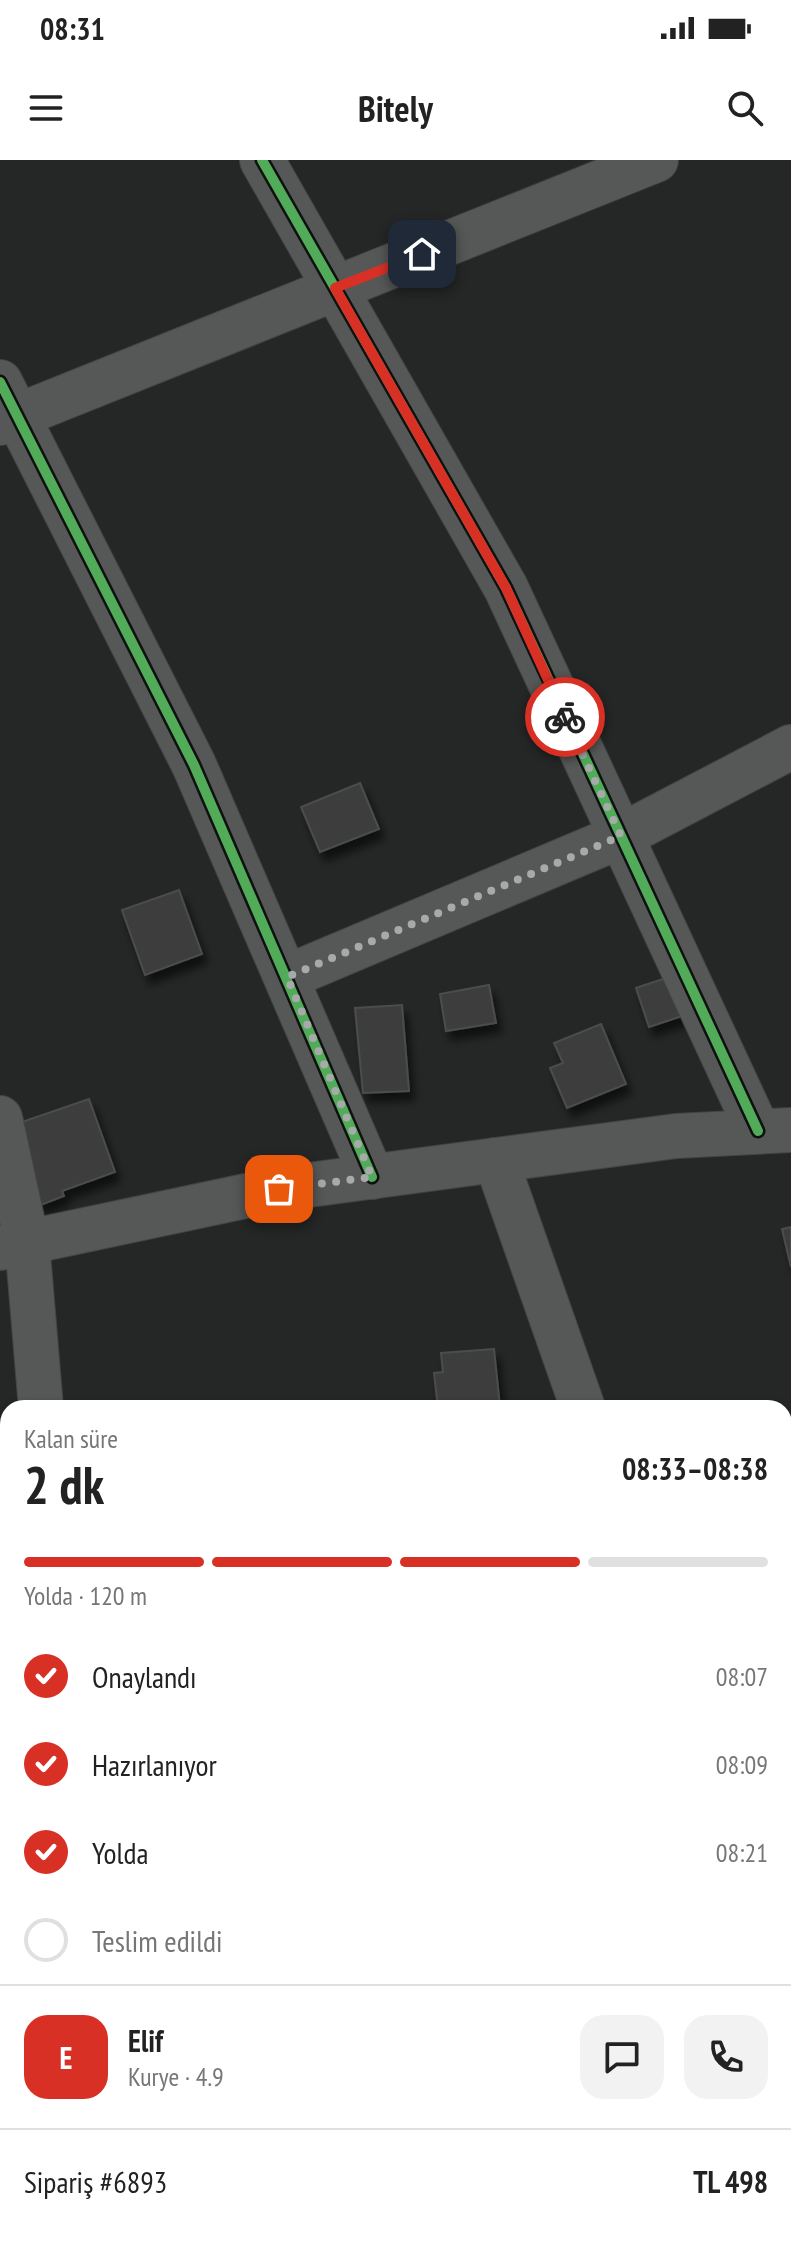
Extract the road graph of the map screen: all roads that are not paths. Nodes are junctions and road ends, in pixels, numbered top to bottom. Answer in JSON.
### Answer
{"nodes":[{"id":1,"x":262,"y":160,"type":"edge"},
{"id":2,"x":656,"y":160,"type":"edge"},
{"id":3,"x":591,"y":172,"type":"edge"},
{"id":4,"x":335,"y":288,"type":"junction"},
{"id":5,"x":6,"y":407,"type":"edge"},
{"id":6,"x":791,"y":747,"type":"edge"},
{"id":7,"x":621,"y":836,"type":"junction"},
{"id":8,"x":287,"y":977,"type":"junction"},
{"id":9,"x":0,"y":1118,"type":"edge"},
{"id":10,"x":774,"y":1130,"type":"edge"},
{"id":11,"x":496,"y":1160,"type":"junction"},
{"id":12,"x":372,"y":1177,"type":"junction"},
{"id":13,"x":14,"y":1245,"type":"edge"},
{"id":14,"x":40,"y":1400,"type":"edge"},
{"id":15,"x":580,"y":1400,"type":"edge"}],
"edges":[{"from":1,"to":4,"type":"street"},
{"from":2,"to":3,"type":"street"},
{"from":3,"to":4,"type":"street"},
{"from":4,"to":5,"type":"street"},
{"from":4,"to":7,"type":"street"},
{"from":5,"to":8,"type":"street"},
{"from":6,"to":7,"type":"street"},
{"from":7,"to":8,"type":"street"},
{"from":7,"to":10,"type":"street"},
{"from":8,"to":12,"type":"street"},
{"from":9,"to":13,"type":"street"},
{"from":10,"to":11,"type":"street"},
{"from":11,"to":12,"type":"street"},
{"from":11,"to":15,"type":"street"},
{"from":12,"to":13,"type":"street"},
{"from":13,"to":14,"type":"street"}]}
